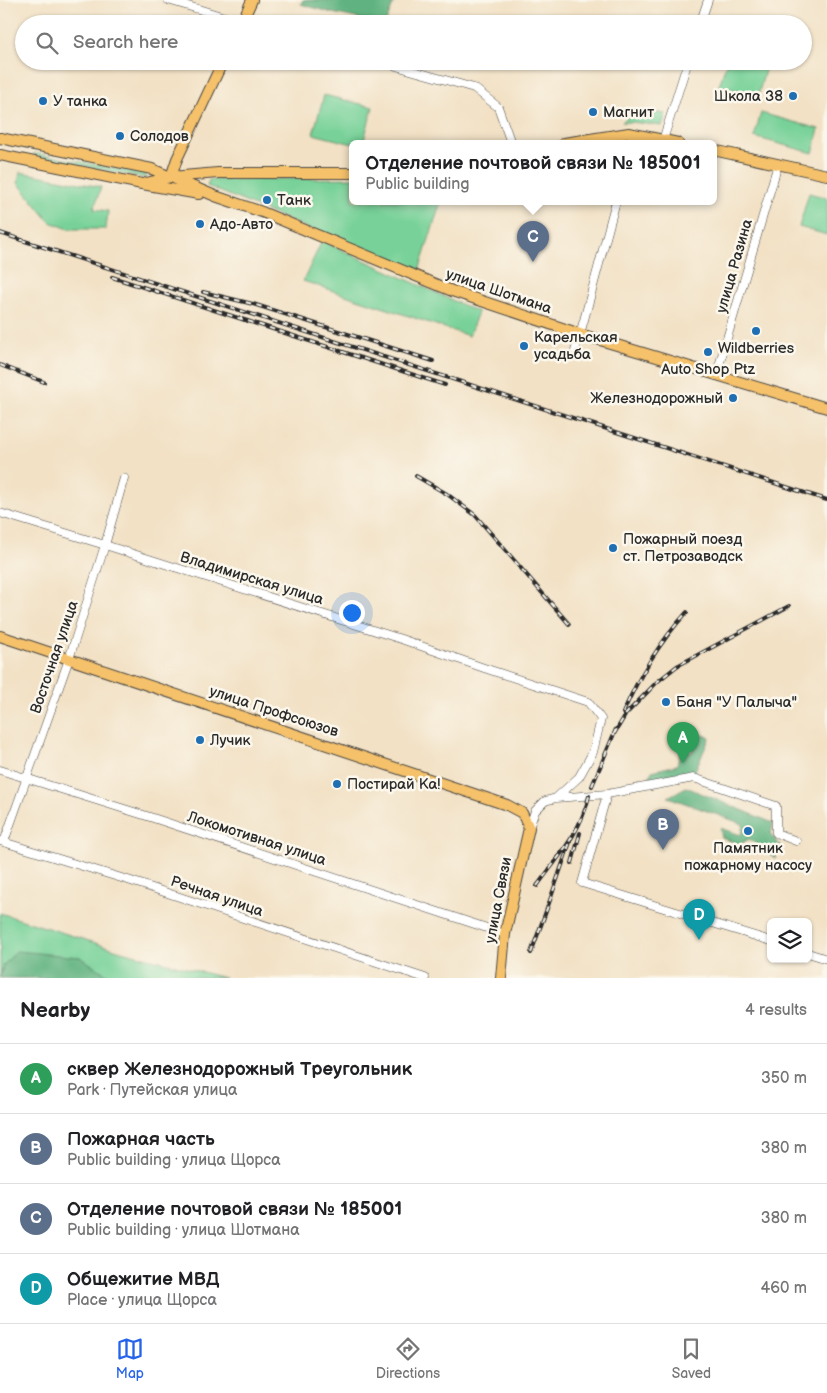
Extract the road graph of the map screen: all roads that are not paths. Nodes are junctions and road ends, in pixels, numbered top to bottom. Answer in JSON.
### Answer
{"nodes":[{"id":1,"x":168,"y":0,"type":"edge"},
{"id":2,"x":252,"y":0,"type":"edge"},
{"id":3,"x":708,"y":0,"type":"edge"},
{"id":4,"x":218,"y":15,"type":"edge"},
{"id":5,"x":247,"y":15,"type":"edge"},
{"id":6,"x":703,"y":15,"type":"edge"},
{"id":7,"x":219,"y":70,"type":"edge"},
{"id":8,"x":410,"y":70,"type":"edge"},
{"id":9,"x":685,"y":70,"type":"edge"},
{"id":10,"x":0,"y":138,"type":"edge"},
{"id":11,"x":632,"y":138,"type":"edge"},
{"id":12,"x":510,"y":140,"type":"edge"},
{"id":13,"x":584,"y":140,"type":"edge"},
{"id":14,"x":663,"y":140,"type":"joint"},
{"id":15,"x":28,"y":144,"type":"junction"},
{"id":16,"x":717,"y":151,"type":"edge"},
{"id":17,"x":0,"y":155,"type":"edge"},
{"id":18,"x":177,"y":159,"type":"junction"},
{"id":19,"x":24,"y":160,"type":"junction"},
{"id":20,"x":778,"y":164,"type":"junction"},
{"id":21,"x":152,"y":169,"type":"junction"},
{"id":22,"x":218,"y":173,"type":"junction"},
{"id":23,"x":349,"y":173,"type":"edge"},
{"id":24,"x":207,"y":174,"type":"junction"},
{"id":25,"x":827,"y":175,"type":"edge"},
{"id":26,"x":170,"y":177,"type":"junction"},
{"id":27,"x":142,"y":184,"type":"junction"},
{"id":28,"x":205,"y":192,"type":"junction"},
{"id":29,"x":215,"y":196,"type":"junction"},
{"id":30,"x":615,"y":205,"type":"edge"},
{"id":31,"x":580,"y":334,"type":"junction"},
{"id":32,"x":574,"y":351,"type":"dead end"},
{"id":33,"x":716,"y":376,"type":"junction"},
{"id":34,"x":827,"y":408,"type":"edge"},
{"id":35,"x":124,"y":478,"type":"dead end"},
{"id":36,"x":0,"y":513,"type":"edge"},
{"id":37,"x":105,"y":545,"type":"junction"},
{"id":38,"x":0,"y":636,"type":"edge"},
{"id":39,"x":69,"y":659,"type":"junction"},
{"id":40,"x":0,"y":770,"type":"edge"},
{"id":41,"x":26,"y":778,"type":"junction"},
{"id":42,"x":607,"y":794,"type":"junction"},
{"id":43,"x":556,"y":798,"type":"junction"},
{"id":44,"x":529,"y":828,"type":"junction"},
{"id":45,"x":796,"y":841,"type":"dead end"},
{"id":46,"x":2,"y":842,"type":"edge"},
{"id":47,"x":505,"y":934,"type":"junction"},
{"id":48,"x":767,"y":940,"type":"edge"},
{"id":49,"x":812,"y":954,"type":"edge"},
{"id":50,"x":827,"y":958,"type":"edge"},
{"id":51,"x":424,"y":978,"type":"edge"},
{"id":52,"x":501,"y":978,"type":"edge"}],
"edges":[{"from":1,"to":4,"type":"street"},
{"from":2,"to":5,"type":"main road"},
{"from":3,"to":6,"type":"street"},
{"from":7,"to":18,"type":"main road"},
{"from":8,"to":12,"type":"street"},
{"from":9,"to":14,"type":"street"},
{"from":10,"to":15,"type":"main road","name":"улица Шотмана"},
{"from":11,"to":13,"type":"main road"},
{"from":11,"to":14,"type":"main road"},
{"from":15,"to":19,"type":"main road"},
{"from":15,"to":21,"type":"main road","name":"улица Шотмана"},
{"from":16,"to":20,"type":"main road"},
{"from":17,"to":19,"type":"main road"},
{"from":18,"to":21,"type":"main road"},
{"from":18,"to":22,"type":"main road"},
{"from":18,"to":26,"type":"main road"},
{"from":19,"to":27,"type":"main road"},
{"from":20,"to":25,"type":"main road"},
{"from":20,"to":33,"type":"street","name":"улица Разина"},
{"from":21,"to":26,"type":"main road","name":"улица Шотмана"},
{"from":22,"to":23,"type":"main road"},
{"from":22,"to":24,"type":"main road"},
{"from":24,"to":26,"type":"main road"},
{"from":24,"to":28,"type":"main road"},
{"from":26,"to":27,"type":"main road"},
{"from":26,"to":28,"type":"main road","name":"улица Шотмана"},
{"from":27,"to":29,"type":"main road"},
{"from":28,"to":29,"type":"main road","name":"улица Шотмана"},
{"from":29,"to":31,"type":"main road","name":"улица Шотмана"},
{"from":30,"to":31,"type":"street"},
{"from":31,"to":32,"type":"street"},
{"from":31,"to":33,"type":"main road","name":"улица Шотмана"},
{"from":33,"to":34,"type":"main road","name":"улица Шотмана"},
{"from":35,"to":37,"type":"street","name":"Восточная улица"},
{"from":36,"to":37,"type":"street","name":"Владимирская улица"},
{"from":37,"to":39,"type":"street","name":"Восточная улица"},
{"from":37,"to":43,"type":"street","name":"Владимирская улица"},
{"from":38,"to":39,"type":"main road","name":"улица Профсоюзов"},
{"from":39,"to":41,"type":"street","name":"Восточная улица"},
{"from":39,"to":44,"type":"main road","name":"улица Профсоюзов"},
{"from":40,"to":41,"type":"street","name":"Локомотивная улица"},
{"from":41,"to":46,"type":"street","name":"Восточная улица"},
{"from":41,"to":47,"type":"street","name":"Локомотивная улица"},
{"from":42,"to":43,"type":"street"},
{"from":42,"to":45,"type":"street"},
{"from":42,"to":48,"type":"street"},
{"from":43,"to":44,"type":"street"},
{"from":44,"to":47,"type":"main road","name":"улица Связи"},
{"from":46,"to":51,"type":"street","name":"Речная улица"},
{"from":47,"to":52,"type":"main road","name":"улица Связи"},
{"from":49,"to":50,"type":"street"}]}
